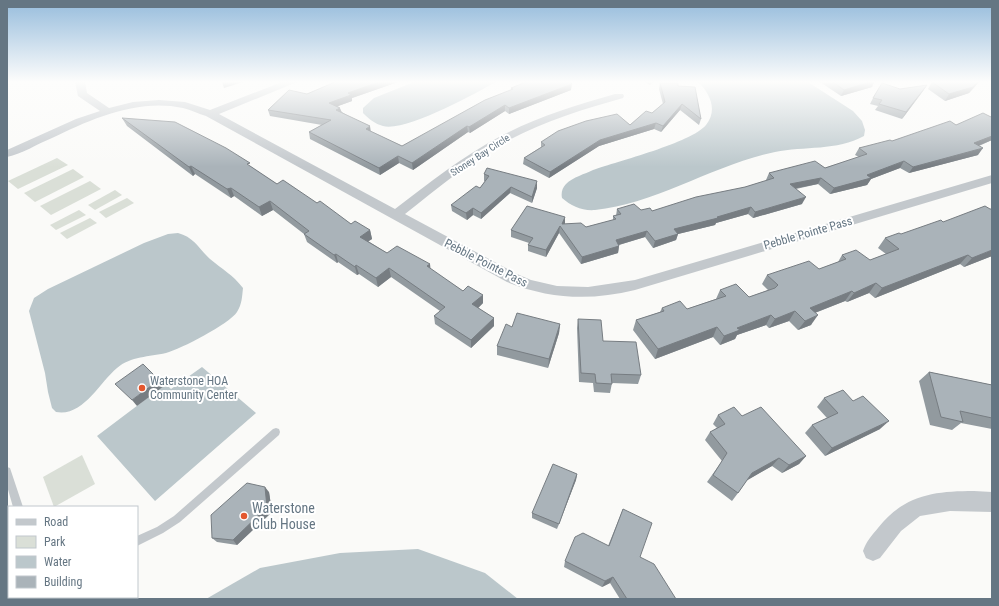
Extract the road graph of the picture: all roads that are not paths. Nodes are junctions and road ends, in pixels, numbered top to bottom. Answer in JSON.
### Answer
{"nodes":[{"id":1,"x":104,"y":110,"type":"edge"},
{"id":2,"x":115,"y":110,"type":"edge"},
{"id":3,"x":202,"y":110,"type":"edge"},
{"id":4,"x":220,"y":110,"type":"edge"},
{"id":5,"x":570,"y":110,"type":"edge"},
{"id":6,"x":107,"y":112,"type":"junction"},
{"id":7,"x":210,"y":114,"type":"junction"},
{"id":8,"x":7,"y":154,"type":"edge"},
{"id":9,"x":992,"y":179,"type":"edge"},
{"id":10,"x":396,"y":215,"type":"junction"},
{"id":11,"x":276,"y":432,"type":"dead end"},
{"id":12,"x":7,"y":471,"type":"edge"},
{"id":13,"x":992,"y":502,"type":"edge"},
{"id":14,"x":18,"y":506,"type":"edge"},
{"id":15,"x":138,"y":541,"type":"edge"},
{"id":16,"x":873,"y":551,"type":"dead end"}],
"edges":[{"from":1,"to":6,"type":"street"},
{"from":2,"to":6,"type":"street","name":"Pebble Pointe Pass"},
{"from":3,"to":7,"type":"street","name":"Pebble Pointe Pass"},
{"from":4,"to":7,"type":"street"},
{"from":5,"to":10,"type":"street","name":"Stoney Bay Circle"},
{"from":6,"to":8,"type":"street","name":"Pebble Pointe Pass"},
{"from":7,"to":10,"type":"street","name":"Pebble Pointe Pass"},
{"from":9,"to":10,"type":"street","name":"Pebble Pointe Pass"},
{"from":11,"to":15,"type":"lane"},
{"from":12,"to":14,"type":"lane"},
{"from":13,"to":16,"type":"street"}]}
